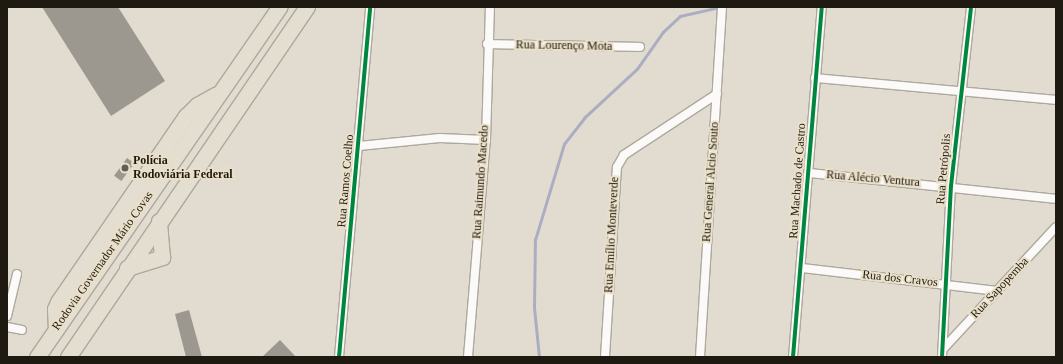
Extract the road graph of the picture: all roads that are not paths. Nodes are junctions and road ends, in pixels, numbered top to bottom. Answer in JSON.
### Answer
{"nodes":[{"id":1,"x":279,"y":7,"type":"edge"},
{"id":2,"x":306,"y":7,"type":"edge"},
{"id":3,"x":370,"y":7,"type":"edge"},
{"id":4,"x":490,"y":7,"type":"edge"},
{"id":5,"x":822,"y":7,"type":"edge"},
{"id":6,"x":971,"y":7,"type":"edge"},
{"id":7,"x":722,"y":10,"type":"edge"},
{"id":8,"x":487,"y":44,"type":"junction"},
{"id":9,"x":640,"y":47,"type":"dead end"},
{"id":10,"x":815,"y":78,"type":"junction"},
{"id":11,"x":961,"y":92,"type":"junction"},
{"id":12,"x":717,"y":94,"type":"junction"},
{"id":13,"x":1056,"y":100,"type":"edge"},
{"id":14,"x":486,"y":140,"type":"junction"},
{"id":15,"x":359,"y":146,"type":"junction"},
{"id":16,"x":809,"y":173,"type":"junction"},
{"id":17,"x":951,"y":186,"type":"junction"},
{"id":18,"x":1056,"y":199,"type":"edge"},
{"id":19,"x":159,"y":221,"type":"junction"},
{"id":20,"x":1056,"y":227,"type":"edge"},
{"id":21,"x":127,"y":268,"type":"junction"},
{"id":22,"x":802,"y":268,"type":"junction"},
{"id":23,"x":17,"y":274,"type":"dead end"},
{"id":24,"x":947,"y":284,"type":"junction"},
{"id":25,"x":998,"y":291,"type":"junction"},
{"id":26,"x":7,"y":316,"type":"edge"},
{"id":27,"x":7,"y":327,"type":"edge"},
{"id":28,"x":22,"y":330,"type":"dead end"},
{"id":29,"x":943,"y":353,"type":"edge"},
{"id":30,"x":37,"y":357,"type":"edge"},
{"id":31,"x":68,"y":357,"type":"edge"},
{"id":32,"x":340,"y":357,"type":"edge"},
{"id":33,"x":468,"y":357,"type":"edge"},
{"id":34,"x":605,"y":357,"type":"edge"},
{"id":35,"x":700,"y":357,"type":"edge"},
{"id":36,"x":793,"y":357,"type":"edge"}],
"edges":[{"from":1,"to":30,"type":"highway","name":"Rodovia Governador Mário Covas"},
{"from":2,"to":19,"type":"highway","name":"Rodovia Governador Mário Covas"},
{"from":3,"to":15,"type":"street","name":"Rua Ramos Coelho"},
{"from":4,"to":8,"type":"street","name":"Rua Raimundo Macedo"},
{"from":5,"to":10,"type":"street","name":"Rua Machado de Castro"},
{"from":6,"to":11,"type":"street","name":"Rua Petrópolis"},
{"from":7,"to":12,"type":"street","name":"Rua General Alcio Souto"},
{"from":8,"to":9,"type":"street","name":"Rua Lourenço Mota"},
{"from":8,"to":14,"type":"street","name":"Rua Raimundo Macedo"},
{"from":10,"to":11,"type":"street"},
{"from":10,"to":16,"type":"street","name":"Rua Machado de Castro"},
{"from":11,"to":13,"type":"street"},
{"from":11,"to":17,"type":"street","name":"Rua Petrópolis"},
{"from":12,"to":34,"type":"street","name":"Rua Emílio Monteverde"},
{"from":12,"to":35,"type":"street","name":"Rua General Alcio Souto"},
{"from":14,"to":15,"type":"street"},
{"from":14,"to":33,"type":"street","name":"Rua Raimundo Macedo"},
{"from":15,"to":32,"type":"street","name":"Rua Ramos Coelho"},
{"from":16,"to":17,"type":"street","name":"Rua Alécio Ventura"},
{"from":16,"to":22,"type":"street","name":"Rua Machado de Castro"},
{"from":17,"to":18,"type":"street","name":"Rua Alécio Ventura"},
{"from":17,"to":24,"type":"street","name":"Rua Petrópolis"},
{"from":19,"to":21,"type":"highway","name":"Rodovia Governador Mário Covas"},
{"from":19,"to":21,"type":"highway"},
{"from":20,"to":25,"type":"street","name":"Rua Sapopemba"},
{"from":21,"to":31,"type":"highway","name":"Rodovia Governador Mário Covas"},
{"from":22,"to":24,"type":"street","name":"Rua dos Cravos"},
{"from":22,"to":36,"type":"street","name":"Rua Machado de Castro"},
{"from":23,"to":26,"type":"street"},
{"from":24,"to":25,"type":"street","name":"Rua dos Cravos"},
{"from":24,"to":29,"type":"street","name":"Rua Petrópolis"},
{"from":25,"to":29,"type":"street","name":"Rua Sapopemba"},
{"from":27,"to":28,"type":"street"}]}
